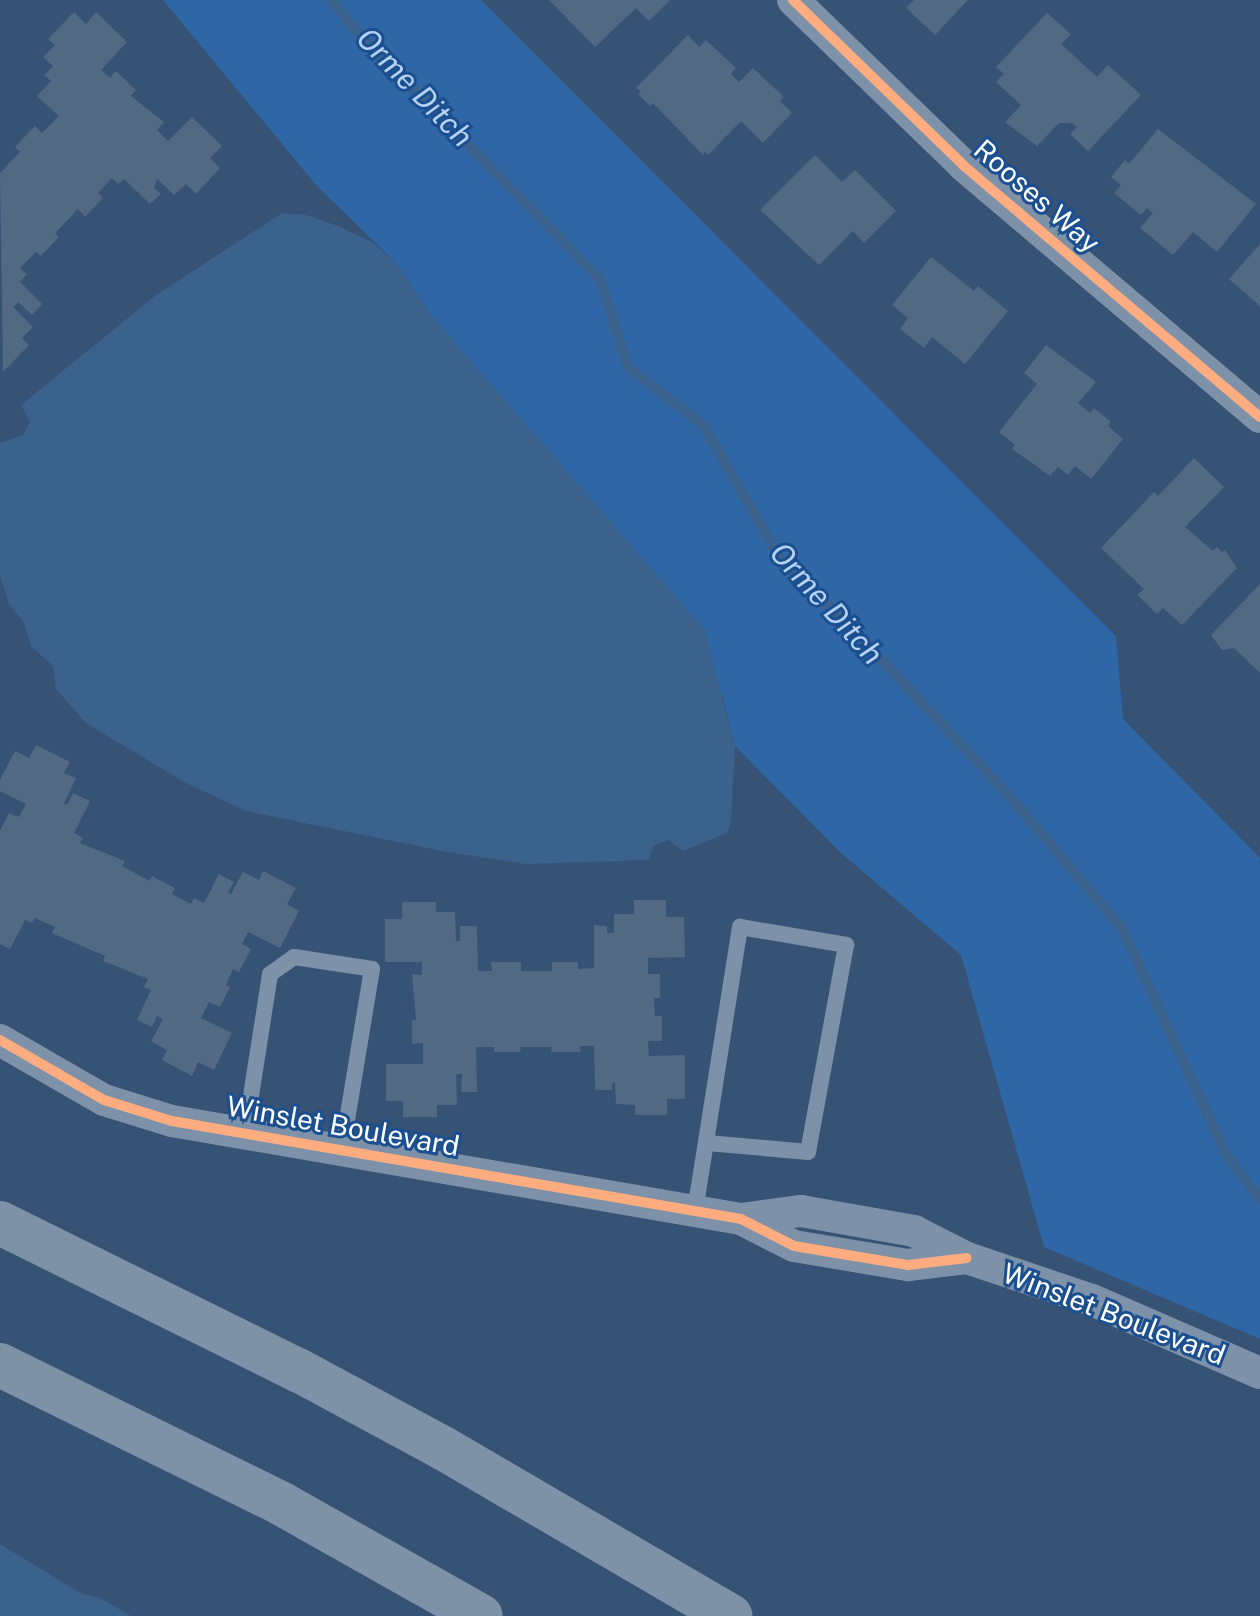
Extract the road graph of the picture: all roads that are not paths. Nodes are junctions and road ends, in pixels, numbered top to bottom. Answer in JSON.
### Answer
{"nodes":[{"id":1,"x":793,"y":0,"type":"edge"},
{"id":2,"x":1260,"y":417,"type":"edge"},
{"id":3,"x":0,"y":1040,"type":"edge"},
{"id":4,"x":245,"y":1134,"type":"junction"},
{"id":5,"x":707,"y":1143,"type":"junction"},
{"id":6,"x":342,"y":1150,"type":"junction"},
{"id":7,"x":695,"y":1211,"type":"junction"},
{"id":8,"x":0,"y":1223,"type":"edge"},
{"id":9,"x":0,"y":1365,"type":"edge"},
{"id":10,"x":1260,"y":1373,"type":"edge"},
{"id":11,"x":481,"y":1616,"type":"edge"},
{"id":12,"x":730,"y":1616,"type":"edge"}],
"edges":[{"from":1,"to":2,"type":"street","name":"Rooses Way"},
{"from":3,"to":4,"type":"street","name":"Winslet Boulevard"},
{"from":4,"to":6,"type":"street","name":"Winslet Boulevard"},
{"from":4,"to":6,"type":"lane"},
{"from":5,"to":5,"type":"lane"},
{"from":5,"to":7,"type":"lane"},
{"from":6,"to":7,"type":"street","name":"Winslet Boulevard"},
{"from":7,"to":10,"type":"street","name":"Winslet Boulevard"},
{"from":8,"to":12,"type":"highway"},
{"from":9,"to":11,"type":"highway"}]}
